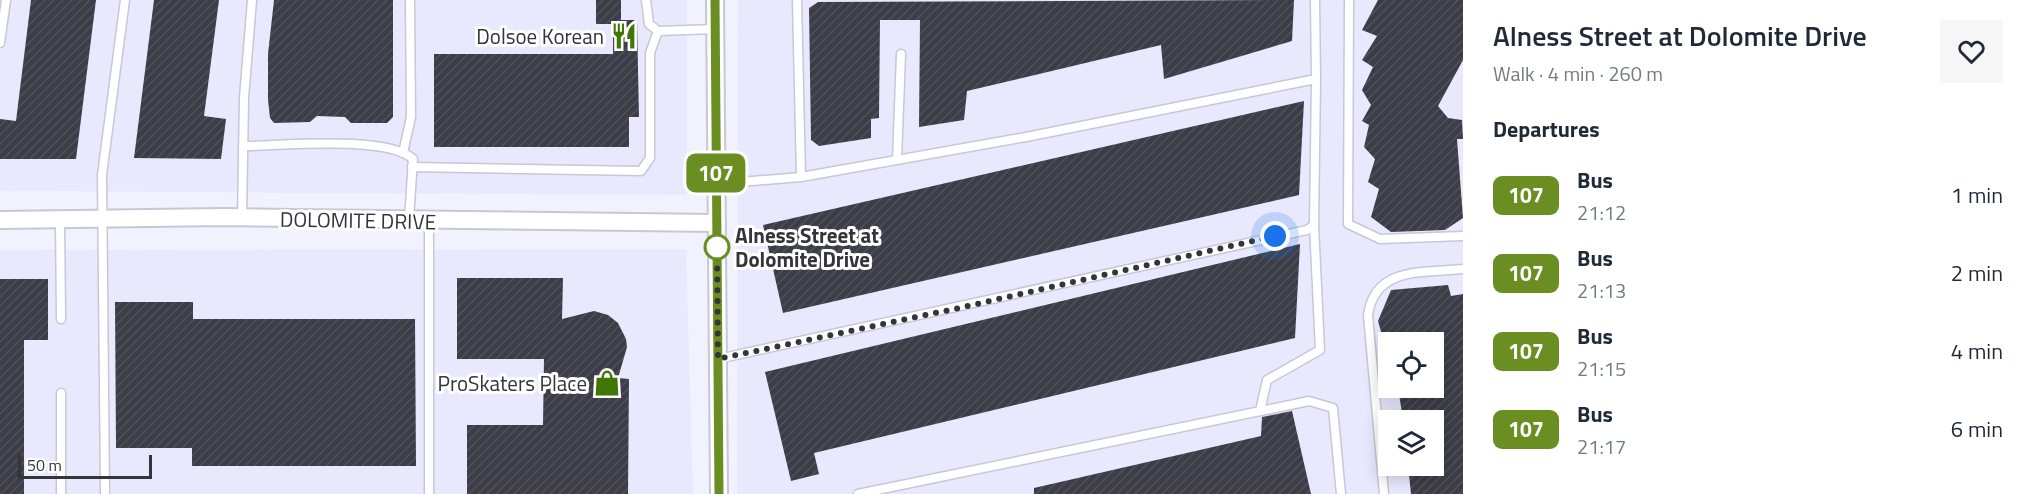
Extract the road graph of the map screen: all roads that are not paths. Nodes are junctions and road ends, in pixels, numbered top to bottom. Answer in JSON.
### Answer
{"nodes":[{"id":1,"x":6,"y":0,"type":"edge"},
{"id":2,"x":125,"y":0,"type":"edge"},
{"id":3,"x":252,"y":0,"type":"edge"},
{"id":4,"x":410,"y":0,"type":"edge"},
{"id":5,"x":646,"y":0,"type":"edge"},
{"id":6,"x":715,"y":0,"type":"edge"},
{"id":7,"x":797,"y":0,"type":"edge"},
{"id":8,"x":1315,"y":0,"type":"edge"},
{"id":9,"x":1349,"y":0,"type":"edge"},
{"id":10,"x":716,"y":29,"type":"junction"},
{"id":11,"x":657,"y":32,"type":"junction"},
{"id":12,"x":0,"y":43,"type":"edge"},
{"id":13,"x":901,"y":54,"type":"dead end"},
{"id":14,"x":1316,"y":79,"type":"junction"},
{"id":15,"x":243,"y":146,"type":"junction"},
{"id":16,"x":403,"y":153,"type":"junction"},
{"id":17,"x":897,"y":160,"type":"junction"},
{"id":18,"x":412,"y":167,"type":"junction"},
{"id":19,"x":801,"y":177,"type":"junction"},
{"id":20,"x":716,"y":184,"type":"junction"},
{"id":21,"x":242,"y":218,"type":"junction"},
{"id":22,"x":60,"y":219,"type":"junction"},
{"id":23,"x":103,"y":219,"type":"junction"},
{"id":24,"x":0,"y":220,"type":"edge"},
{"id":25,"x":409,"y":220,"type":"junction"},
{"id":26,"x":429,"y":221,"type":"junction"},
{"id":27,"x":717,"y":223,"type":"junction"},
{"id":28,"x":1314,"y":225,"type":"junction"},
{"id":29,"x":1463,"y":236,"type":"edge"},
{"id":30,"x":1463,"y":269,"type":"edge"},
{"id":31,"x":61,"y":319,"type":"dead end"},
{"id":32,"x":718,"y":359,"type":"junction"},
{"id":33,"x":61,"y":393,"type":"dead end"},
{"id":34,"x":1260,"y":411,"type":"junction"},
{"id":35,"x":61,"y":494,"type":"edge"},
{"id":36,"x":105,"y":494,"type":"edge"},
{"id":37,"x":429,"y":494,"type":"edge"},
{"id":38,"x":719,"y":494,"type":"edge"},
{"id":39,"x":858,"y":494,"type":"edge"},
{"id":40,"x":1341,"y":494,"type":"edge"},
{"id":41,"x":1384,"y":494,"type":"edge"}],
"edges":[{"from":1,"to":12,"type":"lane"},
{"from":2,"to":23,"type":"lane"},
{"from":3,"to":15,"type":"lane"},
{"from":4,"to":16,"type":"lane"},
{"from":5,"to":11,"type":"lane"},
{"from":6,"to":10,"type":"street"},
{"from":7,"to":19,"type":"lane"},
{"from":8,"to":14,"type":"lane"},
{"from":9,"to":29,"type":"lane"},
{"from":10,"to":11,"type":"lane"},
{"from":10,"to":20,"type":"street"},
{"from":11,"to":18,"type":"lane"},
{"from":13,"to":17,"type":"lane"},
{"from":14,"to":17,"type":"lane"},
{"from":14,"to":28,"type":"lane"},
{"from":15,"to":16,"type":"lane"},
{"from":15,"to":21,"type":"lane"},
{"from":16,"to":18,"type":"lane"},
{"from":17,"to":19,"type":"lane"},
{"from":18,"to":25,"type":"lane"},
{"from":19,"to":20,"type":"lane"},
{"from":20,"to":27,"type":"street"},
{"from":21,"to":23,"type":"street","name":"DOLOMITE DRIVE"},
{"from":21,"to":25,"type":"street","name":"DOLOMITE DRIVE"},
{"from":22,"to":23,"type":"street","name":"DOLOMITE DRIVE"},
{"from":22,"to":24,"type":"street","name":"DOLOMITE DRIVE"},
{"from":22,"to":31,"type":"lane"},
{"from":23,"to":36,"type":"lane"},
{"from":25,"to":26,"type":"street","name":"DOLOMITE DRIVE"},
{"from":26,"to":27,"type":"street","name":"DOLOMITE DRIVE"},
{"from":26,"to":37,"type":"lane"},
{"from":27,"to":32,"type":"street"},
{"from":28,"to":32,"type":"lane"},
{"from":28,"to":34,"type":"lane"},
{"from":30,"to":41,"type":"lane"},
{"from":32,"to":38,"type":"street"},
{"from":33,"to":35,"type":"lane"},
{"from":34,"to":39,"type":"lane"},
{"from":34,"to":40,"type":"lane"}]}
